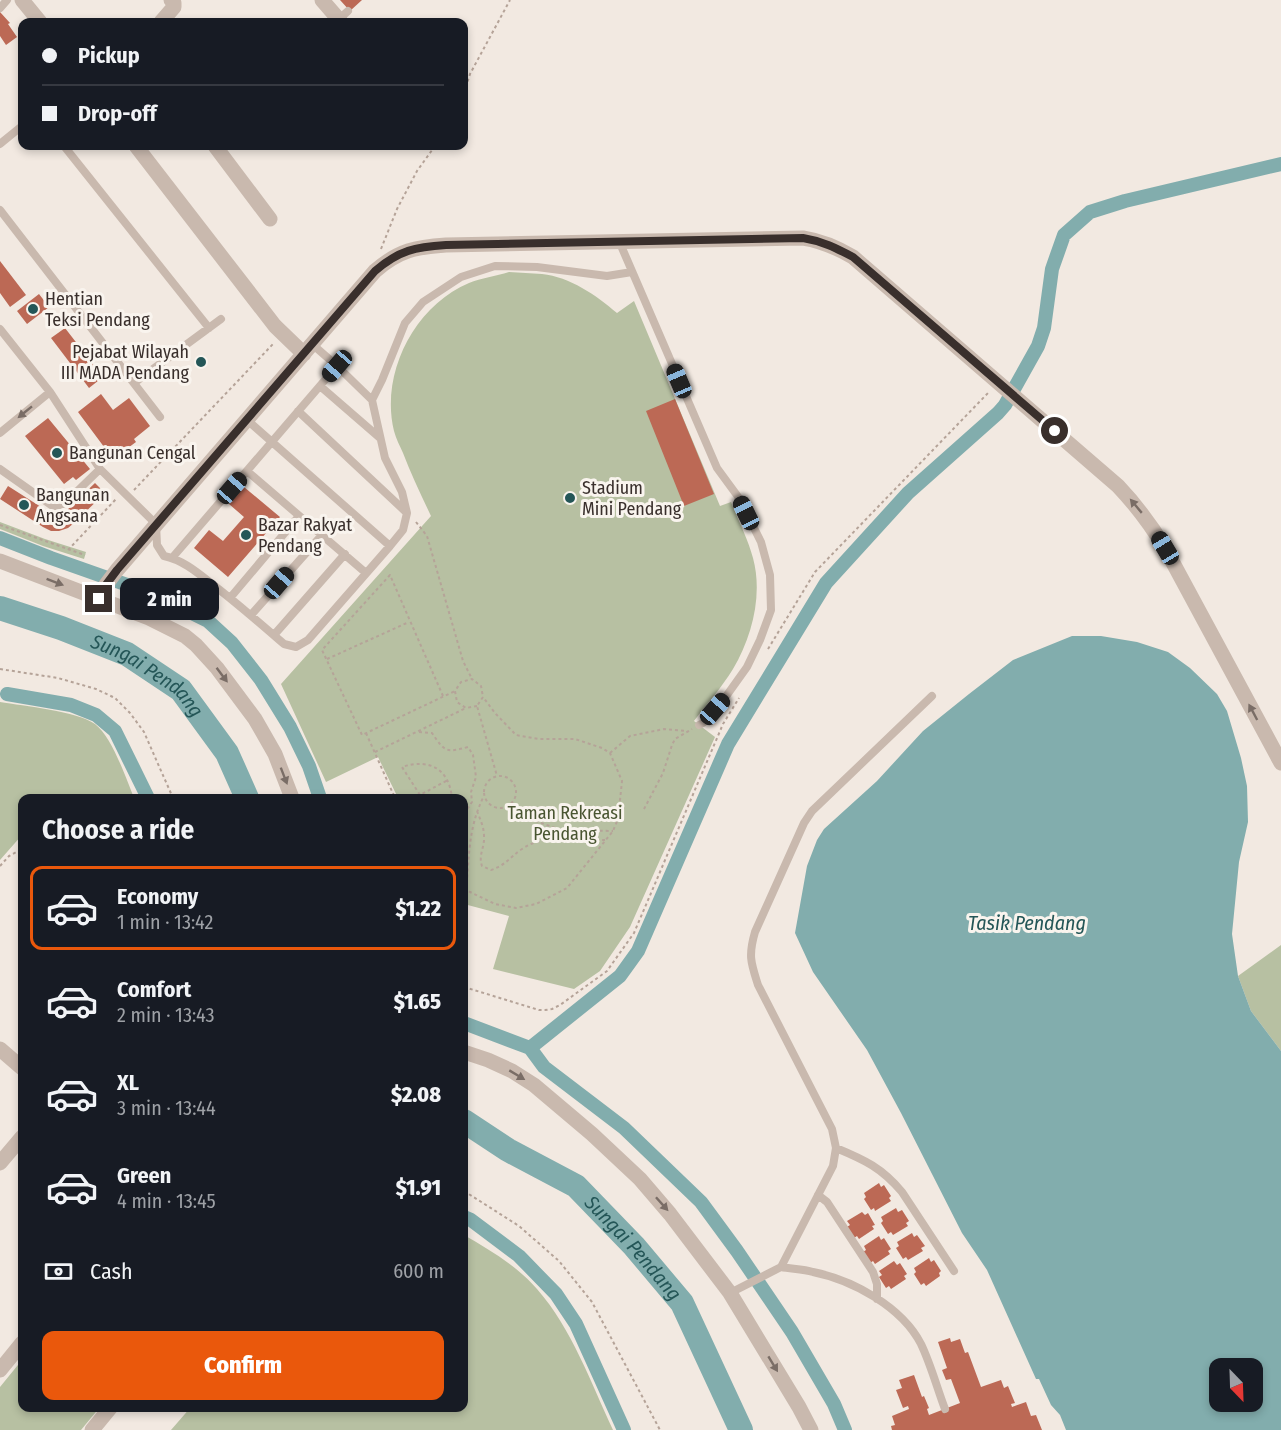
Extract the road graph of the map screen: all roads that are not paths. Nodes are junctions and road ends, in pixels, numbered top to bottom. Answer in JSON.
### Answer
{"nodes":[{"id":1,"x":7,"y":0,"type":"edge"},
{"id":2,"x":22,"y":0,"type":"edge"},
{"id":3,"x":171,"y":0,"type":"edge"},
{"id":4,"x":322,"y":0,"type":"edge"},
{"id":5,"x":0,"y":8,"type":"edge"},
{"id":6,"x":343,"y":17,"type":"edge"},
{"id":7,"x":37,"y":18,"type":"edge"},
{"id":8,"x":164,"y":18,"type":"edge"},
{"id":9,"x":18,"y":129,"type":"edge"},
{"id":10,"x":0,"y":144,"type":"edge"},
{"id":11,"x":67,"y":150,"type":"edge"},
{"id":12,"x":138,"y":150,"type":"edge"},
{"id":13,"x":219,"y":150,"type":"edge"},
{"id":14,"x":0,"y":210,"type":"edge"},
{"id":15,"x":270,"y":219,"type":"dead end"},
{"id":16,"x":619,"y":241,"type":"junction"},
{"id":17,"x":632,"y":272,"type":"junction"},
{"id":18,"x":222,"y":319,"type":"dead end"},
{"id":19,"x":208,"y":328,"type":"junction"},
{"id":20,"x":0,"y":329,"type":"edge"},
{"id":21,"x":308,"y":349,"type":"junction"},
{"id":22,"x":337,"y":366,"type":"junction"},
{"id":23,"x":134,"y":383,"type":"junction"},
{"id":24,"x":321,"y":386,"type":"junction"},
{"id":25,"x":50,"y":392,"type":"junction"},
{"id":26,"x":372,"y":400,"type":"junction"},
{"id":27,"x":298,"y":411,"type":"junction"},
{"id":28,"x":160,"y":417,"type":"dead end"},
{"id":29,"x":247,"y":420,"type":"junction"},
{"id":30,"x":0,"y":433,"type":"edge"},
{"id":31,"x":380,"y":438,"type":"junction"},
{"id":32,"x":271,"y":442,"type":"junction"},
{"id":33,"x":0,"y":469,"type":"edge"},
{"id":34,"x":100,"y":469,"type":"junction"},
{"id":35,"x":247,"y":471,"type":"junction"},
{"id":36,"x":407,"y":513,"type":"junction"},
{"id":37,"x":299,"y":516,"type":"junction"},
{"id":38,"x":156,"y":524,"type":"junction"},
{"id":39,"x":322,"y":535,"type":"junction"},
{"id":40,"x":390,"y":546,"type":"junction"},
{"id":41,"x":345,"y":554,"type":"junction"},
{"id":42,"x":172,"y":558,"type":"junction"},
{"id":43,"x":0,"y":561,"type":"edge"},
{"id":44,"x":366,"y":573,"type":"junction"},
{"id":45,"x":102,"y":592,"type":"junction"},
{"id":46,"x":230,"y":597,"type":"junction"},
{"id":47,"x":251,"y":615,"type":"junction"},
{"id":48,"x":274,"y":635,"type":"junction"},
{"id":49,"x":932,"y":696,"type":"dead end"},
{"id":50,"x":699,"y":725,"type":"road end"},
{"id":51,"x":1281,"y":763,"type":"edge"},
{"id":52,"x":290,"y":794,"type":"edge"},
{"id":53,"x":0,"y":1049,"type":"edge"},
{"id":54,"x":468,"y":1053,"type":"edge"},
{"id":55,"x":18,"y":1065,"type":"edge"},
{"id":56,"x":18,"y":1142,"type":"edge"},
{"id":57,"x":836,"y":1148,"type":"junction"},
{"id":58,"x":0,"y":1163,"type":"edge"},
{"id":59,"x":818,"y":1195,"type":"junction"},
{"id":60,"x":781,"y":1267,"type":"junction"},
{"id":61,"x":954,"y":1271,"type":"dead end"},
{"id":62,"x":730,"y":1293,"type":"junction"},
{"id":63,"x":877,"y":1299,"type":"junction"},
{"id":64,"x":18,"y":1348,"type":"edge"},
{"id":65,"x":0,"y":1370,"type":"edge"},
{"id":66,"x":945,"y":1409,"type":"dead end"},
{"id":67,"x":107,"y":1412,"type":"edge"},
{"id":68,"x":92,"y":1430,"type":"edge"},
{"id":69,"x":811,"y":1430,"type":"edge"}],
"edges":[{"from":1,"to":5,"type":"lane"},
{"from":2,"to":7,"type":"street"},
{"from":3,"to":8,"type":"street"},
{"from":4,"to":6,"type":"street"},
{"from":9,"to":10,"type":"lane"},
{"from":11,"to":19,"type":"lane"},
{"from":12,"to":21,"type":"street"},
{"from":13,"to":15,"type":"street"},
{"from":14,"to":23,"type":"lane"},
{"from":16,"to":17,"type":"lane"},
{"from":16,"to":21,"type":"street"},
{"from":51,"to":16,"type":"street","one_way":true},
{"from":17,"to":26,"type":"lane"},
{"from":17,"to":50,"type":"lane"},
{"from":18,"to":19,"type":"lane"},
{"from":19,"to":23,"type":"lane"},
{"from":20,"to":25,"type":"lane"},
{"from":21,"to":22,"type":"lane"},
{"from":21,"to":29,"type":"street"},
{"from":22,"to":24,"type":"lane"},
{"from":22,"to":26,"type":"lane"},
{"from":23,"to":28,"type":"lane"},
{"from":24,"to":27,"type":"lane"},
{"from":24,"to":31,"type":"lane"},
{"from":25,"to":30,"type":"lane","one_way":true},
{"from":25,"to":34,"type":"lane"},
{"from":26,"to":31,"type":"lane"},
{"from":27,"to":32,"type":"lane"},
{"from":27,"to":36,"type":"lane"},
{"from":29,"to":32,"type":"lane"},
{"from":29,"to":38,"type":"street"},
{"from":31,"to":36,"type":"lane"},
{"from":32,"to":35,"type":"lane"},
{"from":32,"to":40,"type":"lane"},
{"from":33,"to":34,"type":"lane"},
{"from":34,"to":38,"type":"lane"},
{"from":35,"to":37,"type":"lane"},
{"from":35,"to":42,"type":"lane"},
{"from":36,"to":40,"type":"lane"},
{"from":37,"to":39,"type":"lane"},
{"from":37,"to":46,"type":"lane"},
{"from":38,"to":42,"type":"lane"},
{"from":38,"to":45,"type":"street"},
{"from":39,"to":41,"type":"lane"},
{"from":39,"to":47,"type":"lane"},
{"from":40,"to":44,"type":"lane"},
{"from":41,"to":44,"type":"lane"},
{"from":41,"to":48,"type":"lane"},
{"from":42,"to":46,"type":"lane"},
{"from":43,"to":45,"type":"street","one_way":true},
{"from":44,"to":48,"type":"lane"},
{"from":45,"to":52,"type":"street","one_way":true},
{"from":46,"to":47,"type":"lane"},
{"from":47,"to":48,"type":"lane"},
{"from":49,"to":57,"type":"lane"},
{"from":53,"to":55,"type":"street"},
{"from":54,"to":62,"type":"street","one_way":true},
{"from":56,"to":58,"type":"street"},
{"from":57,"to":59,"type":"lane"},
{"from":57,"to":61,"type":"lane"},
{"from":59,"to":60,"type":"lane"},
{"from":59,"to":63,"type":"lane"},
{"from":60,"to":62,"type":"lane"},
{"from":60,"to":63,"type":"lane"},
{"from":62,"to":69,"type":"street","one_way":true},
{"from":63,"to":66,"type":"lane"},
{"from":64,"to":65,"type":"street"},
{"from":67,"to":68,"type":"street"}]}
